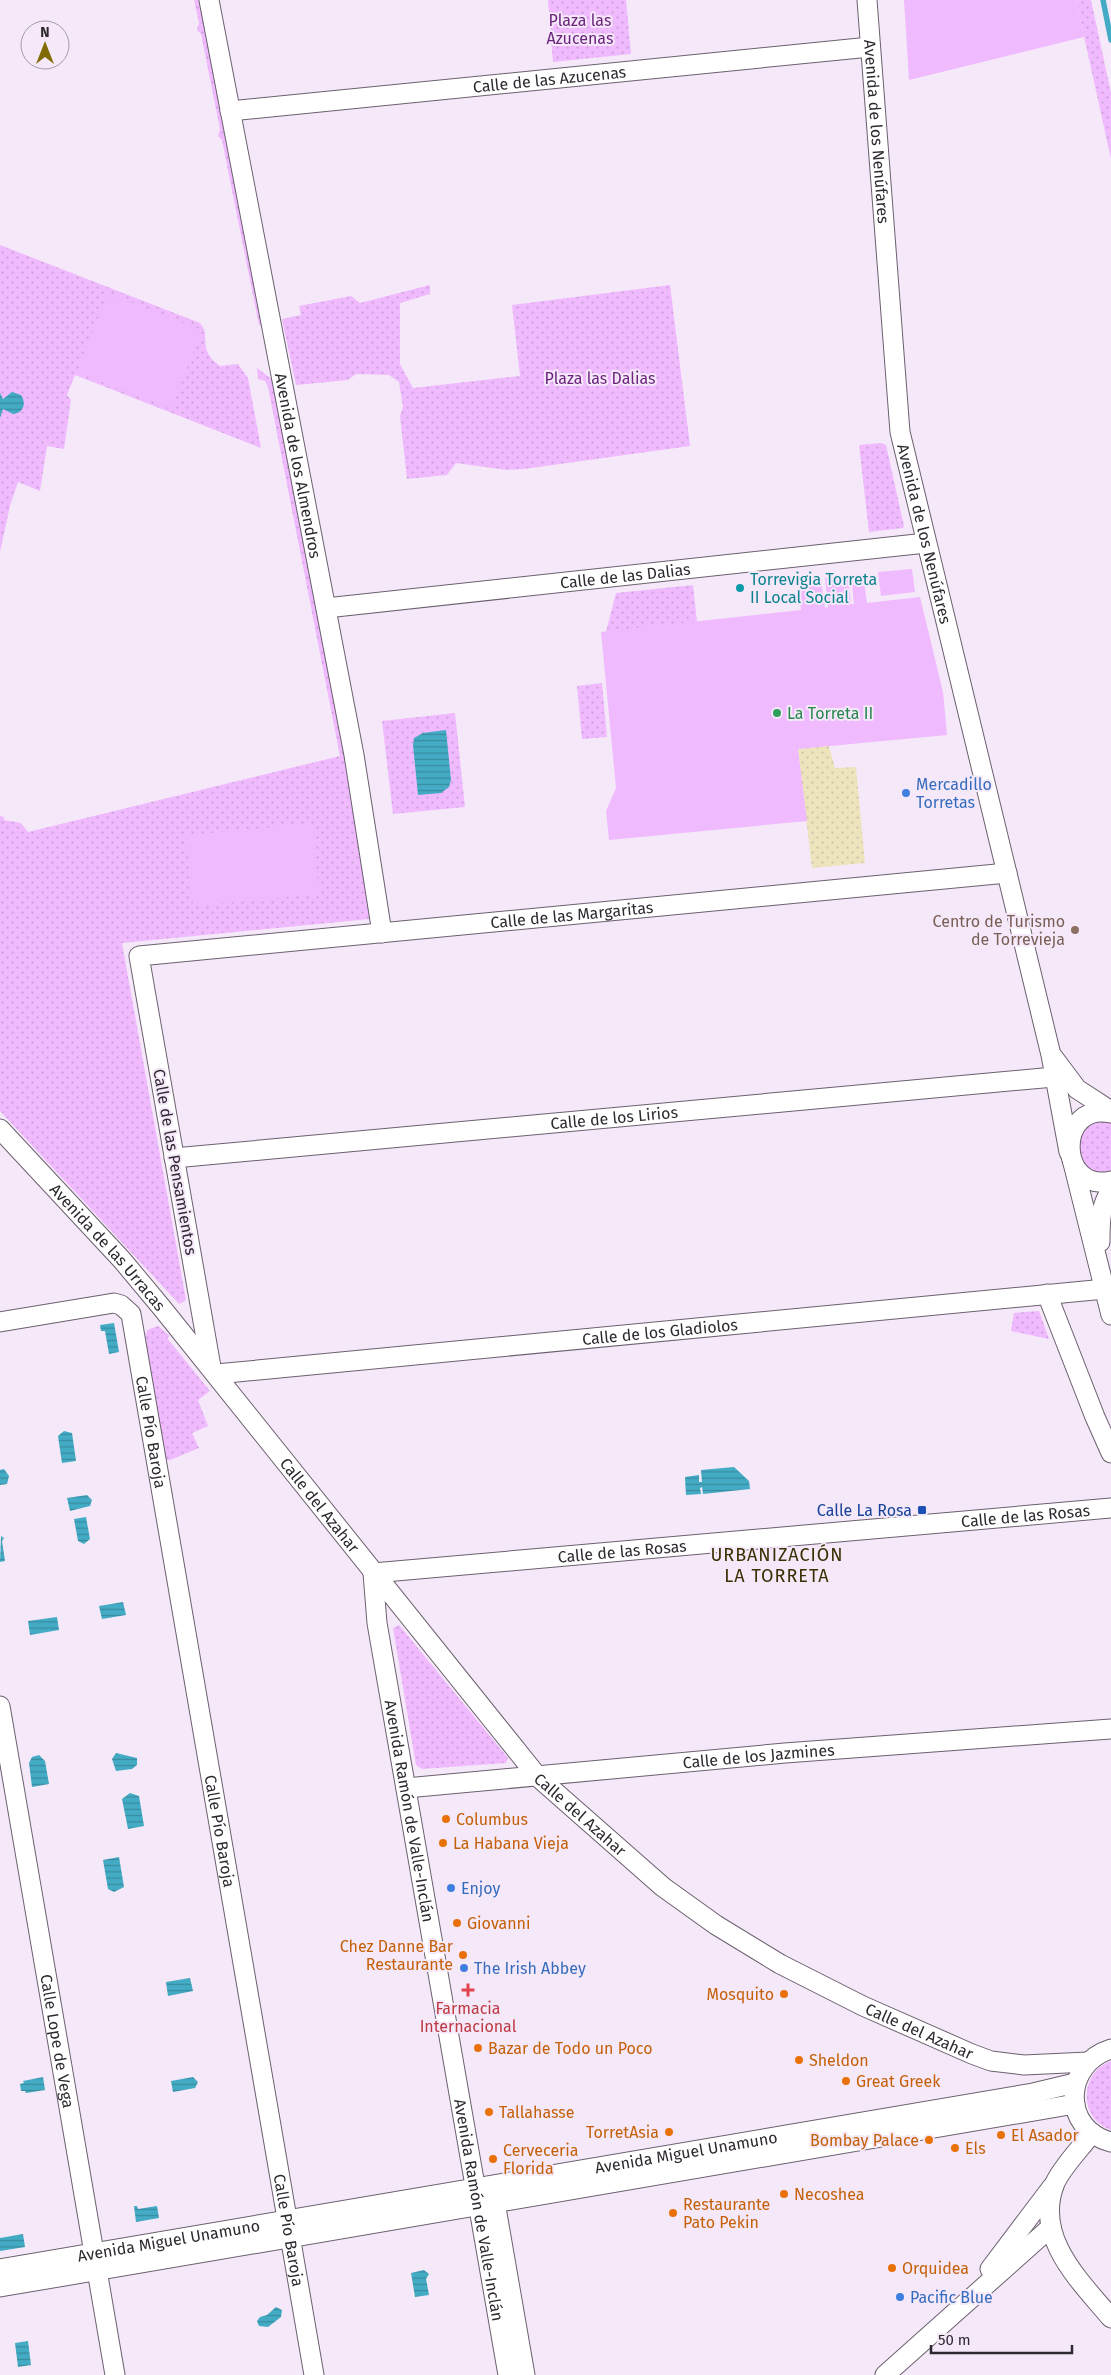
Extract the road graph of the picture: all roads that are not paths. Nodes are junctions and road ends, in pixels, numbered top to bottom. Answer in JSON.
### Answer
{"nodes":[{"id":1,"x":209,"y":0,"type":"edge"},
{"id":2,"x":867,"y":0,"type":"edge"},
{"id":3,"x":870,"y":47,"type":"junction"},
{"id":4,"x":230,"y":111,"type":"junction"},
{"id":5,"x":926,"y":543,"type":"junction"},
{"id":6,"x":326,"y":608,"type":"junction"},
{"id":7,"x":1007,"y":873,"type":"junction"},
{"id":8,"x":382,"y":932,"type":"junction"},
{"id":9,"x":139,"y":956,"type":"joint"},
{"id":10,"x":1052,"y":1055,"type":"junction"},
{"id":11,"x":1054,"y":1077,"type":"junction"},
{"id":12,"x":1111,"y":1112,"type":"edge"},
{"id":13,"x":0,"y":1129,"type":"edge"},
{"id":14,"x":174,"y":1158,"type":"junction"},
{"id":15,"x":1071,"y":1158,"type":"junction"},
{"id":16,"x":1111,"y":1181,"type":"edge"},
{"id":17,"x":1111,"y":1190,"type":"edge"},
{"id":18,"x":1098,"y":1260,"type":"junction"},
{"id":19,"x":1105,"y":1289,"type":"junction"},
{"id":20,"x":1047,"y":1294,"type":"junction"},
{"id":21,"x":162,"y":1308,"type":"junction"},
{"id":22,"x":1111,"y":1315,"type":"edge"},
{"id":23,"x":132,"y":1321,"type":"junction"},
{"id":24,"x":0,"y":1322,"type":"edge"},
{"id":25,"x":213,"y":1371,"type":"junction"},
{"id":26,"x":1111,"y":1453,"type":"edge"},
{"id":27,"x":1111,"y":1508,"type":"edge"},
{"id":28,"x":373,"y":1573,"type":"junction"},
{"id":29,"x":0,"y":1706,"type":"edge"},
{"id":30,"x":1111,"y":1729,"type":"edge"},
{"id":31,"x":538,"y":1777,"type":"junction"},
{"id":32,"x":406,"y":1788,"type":"junction"},
{"id":33,"x":1111,"y":2048,"type":"edge"},
{"id":34,"x":1088,"y":2062,"type":"junction"},
{"id":35,"x":1076,"y":2083,"type":"junction"},
{"id":36,"x":1074,"y":2104,"type":"junction"},
{"id":37,"x":1092,"y":2133,"type":"junction"},
{"id":38,"x":1111,"y":2142,"type":"edge"},
{"id":39,"x":1055,"y":2182,"type":"junction"},
{"id":40,"x":483,"y":2198,"type":"junction"},
{"id":41,"x":1051,"y":2227,"type":"junction"},
{"id":42,"x":288,"y":2229,"type":"junction"},
{"id":43,"x":95,"y":2262,"type":"junction"},
{"id":44,"x":0,"y":2269,"type":"edge"},
{"id":45,"x":0,"y":2287,"type":"edge"},
{"id":46,"x":1111,"y":2318,"type":"edge"},
{"id":47,"x":943,"y":2322,"type":"junction"},
{"id":48,"x":115,"y":2375,"type":"edge"},
{"id":49,"x":314,"y":2375,"type":"edge"},
{"id":50,"x":508,"y":2375,"type":"edge"},
{"id":51,"x":525,"y":2375,"type":"edge"},
{"id":52,"x":885,"y":2375,"type":"edge"}],
"edges":[{"from":1,"to":4,"type":"street","name":"Avenida de los Almendros"},
{"from":2,"to":3,"type":"street","name":"Avenida de los Nenúfares"},
{"from":3,"to":4,"type":"street","name":"Calle de las Azucenas"},
{"from":3,"to":5,"type":"street","name":"Avenida de los Nenúfares"},
{"from":4,"to":6,"type":"street","name":"Avenida de los Almendros"},
{"from":5,"to":6,"type":"street","name":"Calle de las Dalias"},
{"from":5,"to":7,"type":"street","name":"Avenida de los Nenúfares"},
{"from":6,"to":8,"type":"street","name":"Avenida de los Almendros"},
{"from":7,"to":8,"type":"street","name":"Calle de las Margaritas"},
{"from":7,"to":10,"type":"street","name":"Avenida de los Nenúfares"},
{"from":8,"to":9,"type":"street","name":"Calle de las Margaritas"},
{"from":9,"to":14,"type":"street","name":"Calle de las Pensamientos"},
{"from":10,"to":11,"type":"street","name":"Avenida de los Nenúfares"},
{"from":10,"to":12,"type":"street","name":"Avenida de los Nenúfares"},
{"from":11,"to":14,"type":"street","name":"Calle de los Lirios"},
{"from":11,"to":15,"type":"street","name":"Avenida de los Nenúfares"},
{"from":12,"to":15,"type":"street"},
{"from":13,"to":21,"type":"street","name":"Avenida de las Urracas"},
{"from":14,"to":25,"type":"street","name":"Calle de las Pensamientos"},
{"from":15,"to":16,"type":"street"},
{"from":15,"to":18,"type":"street","name":"Avenida de los Nenúfares"},
{"from":17,"to":18,"type":"street","name":"Avenida de los Nenúfares"},
{"from":18,"to":19,"type":"street","name":"Avenida de los Nenúfares"},
{"from":19,"to":20,"type":"street","name":"Calle de los Gladiolos"},
{"from":19,"to":22,"type":"street","name":"Avenida de los Nenúfares"},
{"from":20,"to":25,"type":"street","name":"Calle de los Gladiolos"},
{"from":20,"to":26,"type":"street"},
{"from":21,"to":23,"type":"street"},
{"from":21,"to":25,"type":"street","name":"Avenida de las Urracas"},
{"from":23,"to":24,"type":"street"},
{"from":23,"to":42,"type":"street","name":"Calle Pío Baroja"},
{"from":25,"to":28,"type":"street","name":"Calle del Azahar"},
{"from":27,"to":28,"type":"street","name":"Calle de las Rosas"},
{"from":28,"to":31,"type":"street","name":"Calle del Azahar"},
{"from":28,"to":32,"type":"street","name":"Avenida Ramón de Valle-Inclán"},
{"from":29,"to":43,"type":"street","name":"Calle Lope de Vega"},
{"from":30,"to":31,"type":"street","name":"Calle de los Jazmines"},
{"from":31,"to":32,"type":"street","name":"Calle de los Jazmines"},
{"from":31,"to":34,"type":"street","name":"Calle del Azahar"},
{"from":32,"to":40,"type":"street","name":"Avenida Ramón de Valle-Inclán"},
{"from":33,"to":34,"type":"street"},
{"from":34,"to":35,"type":"street"},
{"from":35,"to":36,"type":"street"},
{"from":35,"to":40,"type":"street","name":"Avenida Miguel Unamuno"},
{"from":36,"to":37,"type":"street"},
{"from":36,"to":40,"type":"street"},
{"from":37,"to":38,"type":"street"},
{"from":37,"to":39,"type":"street"},
{"from":39,"to":41,"type":"street"},
{"from":39,"to":47,"type":"street"},
{"from":40,"to":42,"type":"street","name":"Avenida Miguel Unamuno"},
{"from":40,"to":50,"type":"street","name":"Avenida Ramón de Valle-Inclán"},
{"from":40,"to":51,"type":"street","name":"Avenida Ramón de Valle-Inclán"},
{"from":41,"to":46,"type":"street"},
{"from":41,"to":47,"type":"street"},
{"from":42,"to":43,"type":"street","name":"Avenida Miguel Unamuno"},
{"from":42,"to":49,"type":"street","name":"Calle Pío Baroja"},
{"from":43,"to":44,"type":"street","name":"Avenida Miguel Unamuno"},
{"from":43,"to":45,"type":"street","name":"Avenida Miguel Unamuno"},
{"from":43,"to":48,"type":"street","name":"Calle Lope de Vega"},
{"from":47,"to":52,"type":"street"}]}
